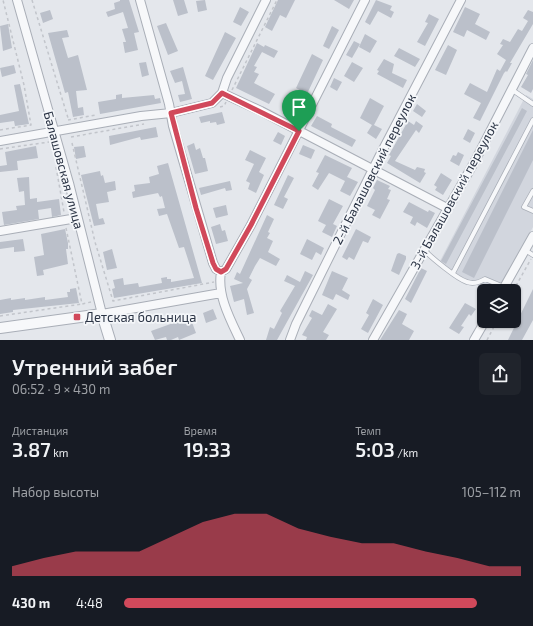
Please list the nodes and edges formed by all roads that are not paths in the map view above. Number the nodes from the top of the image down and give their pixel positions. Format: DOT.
graph roads {
  1 [pos="17,0"];
  2 [pos="140,0"];
  3 [pos="266,0"];
  4 [pos="365,0"];
  5 [pos="461,0"];
  6 [pos="533,48"];
  7 [pos="511,89"];
  8 [pos="225,95"];
  9 [pos="533,104"];
  10 [pos="171,113"];
  11 [pos="533,120"];
  12 [pos="299,131"];
  13 [pos="55,132"];
  14 [pos="0,141"];
  15 [pos="374,168"];
  16 [pos="533,191"];
  17 [pos="447,208"];
  18 [pos="533,211"];
  19 [pos="77,218"];
  20 [pos="0,231"];
  21 [pos="533,236"];
  22 [pos="424,250"];
  23 [pos="525,250"];
  24 [pos="533,255"];
  25 [pos="221,272"];
  26 [pos="453,273"];
  27 [pos="494,284"];
  28 [pos="506,284"];
  29 [pos="221,293"];
  30 [pos="102,314"];
  31 [pos="0,328"];
  32 [pos="481,328"];
  33 [pos="110,340"];
  34 [pos="240,340"];
  35 [pos="290,340"];
  36 [pos="373,340"];
  37 [pos="474,340"];
  1 -- 13 [label="street, Балашовская улица"];
  2 -- 10 [label="street"];
  3 -- 8 [label="street"];
  4 -- 12 [label="street"];
  5 -- 15 [label="street, 2-й Балашовский переулок"];
  6 -- 7 [label="street, 3-й Балашовский переулок"];
  7 -- 9 [label="lane"];
  7 -- 17 [label="street, 3-й Балашовский переулок"];
  8 -- 10 [label="street"];
  8 -- 12 [label="street"];
  10 -- 13 [label="street"];
  10 -- 25 [label="street"];
  11 -- 26 [label="lane"];
  12 -- 15 [label="street"];
  12 -- 25 [label="street"];
  13 -- 14 [label="street"];
  13 -- 19 [label="street, Балашовская улица"];
  15 -- 17 [label="street"];
  15 -- 35 [label="street, 2-й Балашовский переулок"];
  16 -- 18 [label="lane"];
  17 -- 22 [label="street, 3-й Балашовский переулок"];
  19 -- 20 [label="street"];
  19 -- 30 [label="street, Балашовская улица"];
  21 -- 23 [label="street"];
  22 -- 26 [label="lane"];
  22 -- 36 [label="street, 3-й Балашовский переулок"];
  23 -- 24 [label="lane"];
  23 -- 28 [label="street"];
  25 -- 29 [label="street"];
  26 -- 27 [label="lane"];
  29 -- 30 [label="street"];
  29 -- 34 [label="street"];
  30 -- 31 [label="street"];
  30 -- 33 [label="street, Балашовская улица"];
  32 -- 37 [label="street"];
}
